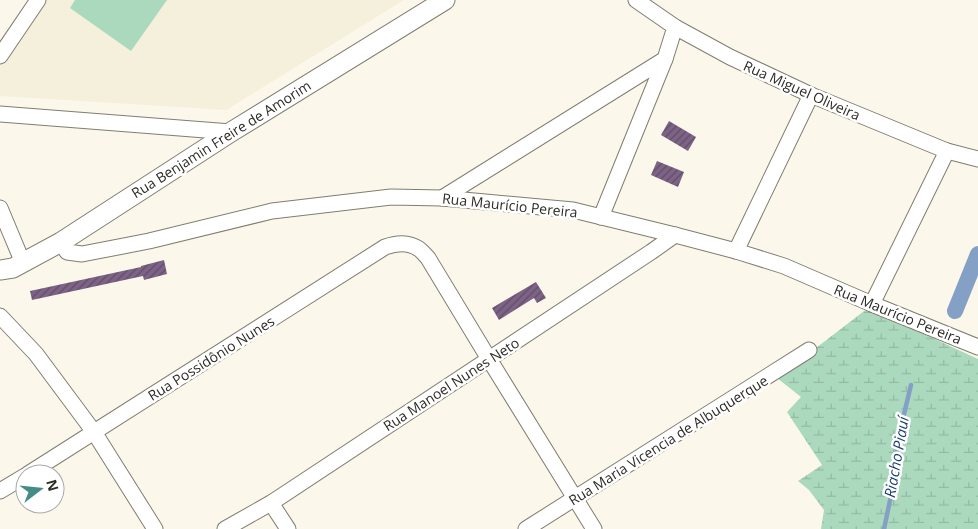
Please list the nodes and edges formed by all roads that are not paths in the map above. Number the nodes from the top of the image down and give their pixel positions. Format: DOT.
graph roads {
  1 [pos="38,0"];
  2 [pos="445,0"];
  3 [pos="636,0"];
  4 [pos="675,27"];
  5 [pos="0,56"];
  6 [pos="665,59"];
  7 [pos="811,96"];
  8 [pos="0,114"];
  9 [pos="231,132"];
  10 [pos="947,151"];
  11 [pos="978,160"];
  12 [pos="442,198"];
  13 [pos="0,208"];
  14 [pos="601,217"];
  15 [pos="675,235"];
  16 [pos="61,242"];
  17 [pos="736,251"];
  18 [pos="12,267"];
  19 [pos="0,282"];
  20 [pos="872,304"];
  21 [pos="0,316"];
  22 [pos="978,347"];
  23 [pos="809,350"];
  24 [pos="489,359"];
  25 [pos="94,432"];
  26 [pos="43,464"];
  27 [pos="15,482"];
  28 [pos="0,492"];
  29 [pos="575,498"];
  30 [pos="271,503"];
  31 [pos="155,529"];
  32 [pos="225,529"];
  33 [pos="288,529"];
  34 [pos="526,529"];
  35 [pos="594,529"];
  1 -- 5 [label="street"];
  2 -- 9 [label="main road, Rua Benjamin Freire de Amorim"];
  3 -- 4 [label="street, Rua Miguel Oliveira"];
  4 -- 6 [label="street"];
  4 -- 7 [label="street, Rua Miguel Oliveira"];
  6 -- 12 [label="street"];
  6 -- 14 [label="street"];
  7 -- 10 [label="street, Rua Miguel Oliveira"];
  7 -- 17 [label="street"];
  8 -- 9 [label="street"];
  9 -- 16 [label="main road, Rua Benjamin Freire de Amorim"];
  10 -- 11 [label="street, Rua Miguel Oliveira"];
  10 -- 20 [label="street"];
  12 -- 14 [label="street, Rua Maurício Pereira"];
  12 -- 16 [label="street, Rua Maurício Pereira"];
  13 -- 18 [label="street"];
  14 -- 15 [label="street, Rua Maurício Pereira"];
  15 -- 17 [label="street, Rua Maurício Pereira"];
  15 -- 24 [label="street, Rua Manoel Nunes Neto"];
  16 -- 18 [label="main road, Rua Benjamin Freire de Amorim"];
  17 -- 20 [label="street, Rua Maurício Pereira"];
  18 -- 19 [label="street, Rua Benjamin Freire de Amorim"];
  20 -- 22 [label="street, Rua Maurício Pereira"];
  21 -- 25 [label="street"];
  23 -- 29 [label="street, Rua Maria Vicencia de Albuquerque"];
  24 -- 25 [label="street, Rua Possidônio Nunes"];
  24 -- 29 [label="street"];
  24 -- 30 [label="street, Rua Manoel Nunes Neto"];
  25 -- 26 [label="street, Rua Possidônio Nunes"];
  25 -- 31 [label="street"];
  27 -- 28 [label="street, Rua Possidônio Nunes"];
  29 -- 34 [label="street, Rua Maria Vicencia de Albuquerque"];
  29 -- 35 [label="street"];
  30 -- 32 [label="street, Rua Manoel Nunes Neto"];
  30 -- 33 [label="street"];
}
